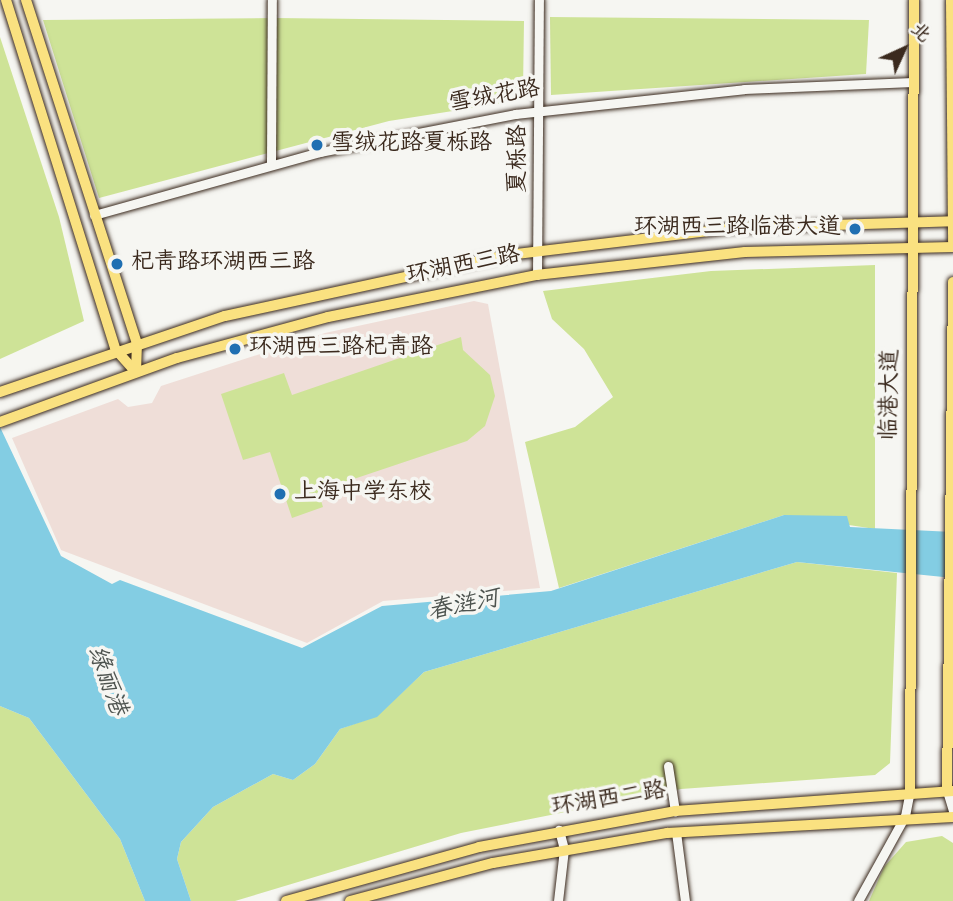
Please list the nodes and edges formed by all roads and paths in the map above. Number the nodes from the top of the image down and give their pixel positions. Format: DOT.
graph roads {
  1 [pos="6,0"];
  2 [pos="26,0"];
  3 [pos="272,0"];
  4 [pos="539,0"];
  5 [pos="914,0"];
  6 [pos="951,0"];
  7 [pos="913,82"];
  8 [pos="952,85"];
  9 [pos="539,110"];
  10 [pos="271,164"];
  11 [pos="94,215"];
  12 [pos="911,221"];
  13 [pos="953,221"];
  14 [pos="953,245"];
  15 [pos="912,246"];
  16 [pos="542,249"];
  17 [pos="537,275"];
  18 [pos="953,282"];
  19 [pos="138,343"];
  20 [pos="116,350"];
  21 [pos="136,372"];
  22 [pos="0,392"];
  23 [pos="0,421"];
  24 [pos="668,766"];
  25 [pos="910,790"];
  26 [pos="950,791"];
  27 [pos="675,811"];
  28 [pos="953,811"];
  29 [pos="905,816"];
  30 [pos="953,817"];
  31 [pos="559,830"];
  32 [pos="676,832"];
  33 [pos="564,849"];
  34 [pos="286,901"];
  35 [pos="350,901"];
  36 [pos="558,901"];
  37 [pos="685,901"];
  38 [pos="858,901"];
  1 -- 20 [label="main road"];
  2 -- 11 [label="main road"];
  3 -- 10 [label="street"];
  4 -- 9 [label="street, 夏栎路"];
  5 -- 7 [label="main road, 临港大道"];
  6 -- 8 [label="main road"];
  7 -- 9 [label="street, 雪绒花路"];
  7 -- 12 [label="main road, 临港大道"];
  8 -- 13 [label="main road"];
  9 -- 10 [label="street, 雪绒花路"];
  9 -- 16 [label="street, 夏栎路"];
  10 -- 11 [label="street, 雪绒花路"];
  11 -- 19 [label="main road"];
  12 -- 13 [label="main road, 环湖西三路"];
  12 -- 15 [label="main road, 临港大道"];
  12 -- 16 [label="main road, 环湖西三路"];
  13 -- 14 [label="main road"];
  14 -- 15 [label="main road, 环湖西三路"];
  15 -- 17 [label="main road, 环湖西三路"];
  15 -- 25 [label="main road, 临港大道"];
  16 -- 17 [label="street, 夏栎路"];
  16 -- 19 [label="main road, 环湖西三路"];
  17 -- 21 [label="main road, 环湖西三路"];
  18 -- 26 [label="main road"];
  19 -- 20 [label="main road, 环湖西三路"];
  19 -- 21 [label="main road"];
  20 -- 21 [label="main road"];
  20 -- 22 [label="main road, 环湖西三路"];
  21 -- 23 [label="main road, 环湖西三路"];
  24 -- 27 [label="street"];
  25 -- 26 [label="main road, 环湖西二路"];
  25 -- 27 [label="main road, 环湖西二路"];
  25 -- 29 [label="street"];
  26 -- 28 [label="street"];
  27 -- 31 [label="main road, 环湖西二路"];
  29 -- 30 [label="main road, 环湖西二路"];
  29 -- 32 [label="main road, 环湖西二路"];
  29 -- 38 [label="street"];
  31 -- 33 [label="street"];
  31 -- 34 [label="main road, 环湖西二路"];
  32 -- 33 [label="main road, 环湖西二路"];
  32 -- 37 [label="street"];
  33 -- 35 [label="main road, 环湖西二路"];
  33 -- 36 [label="street"];
}
